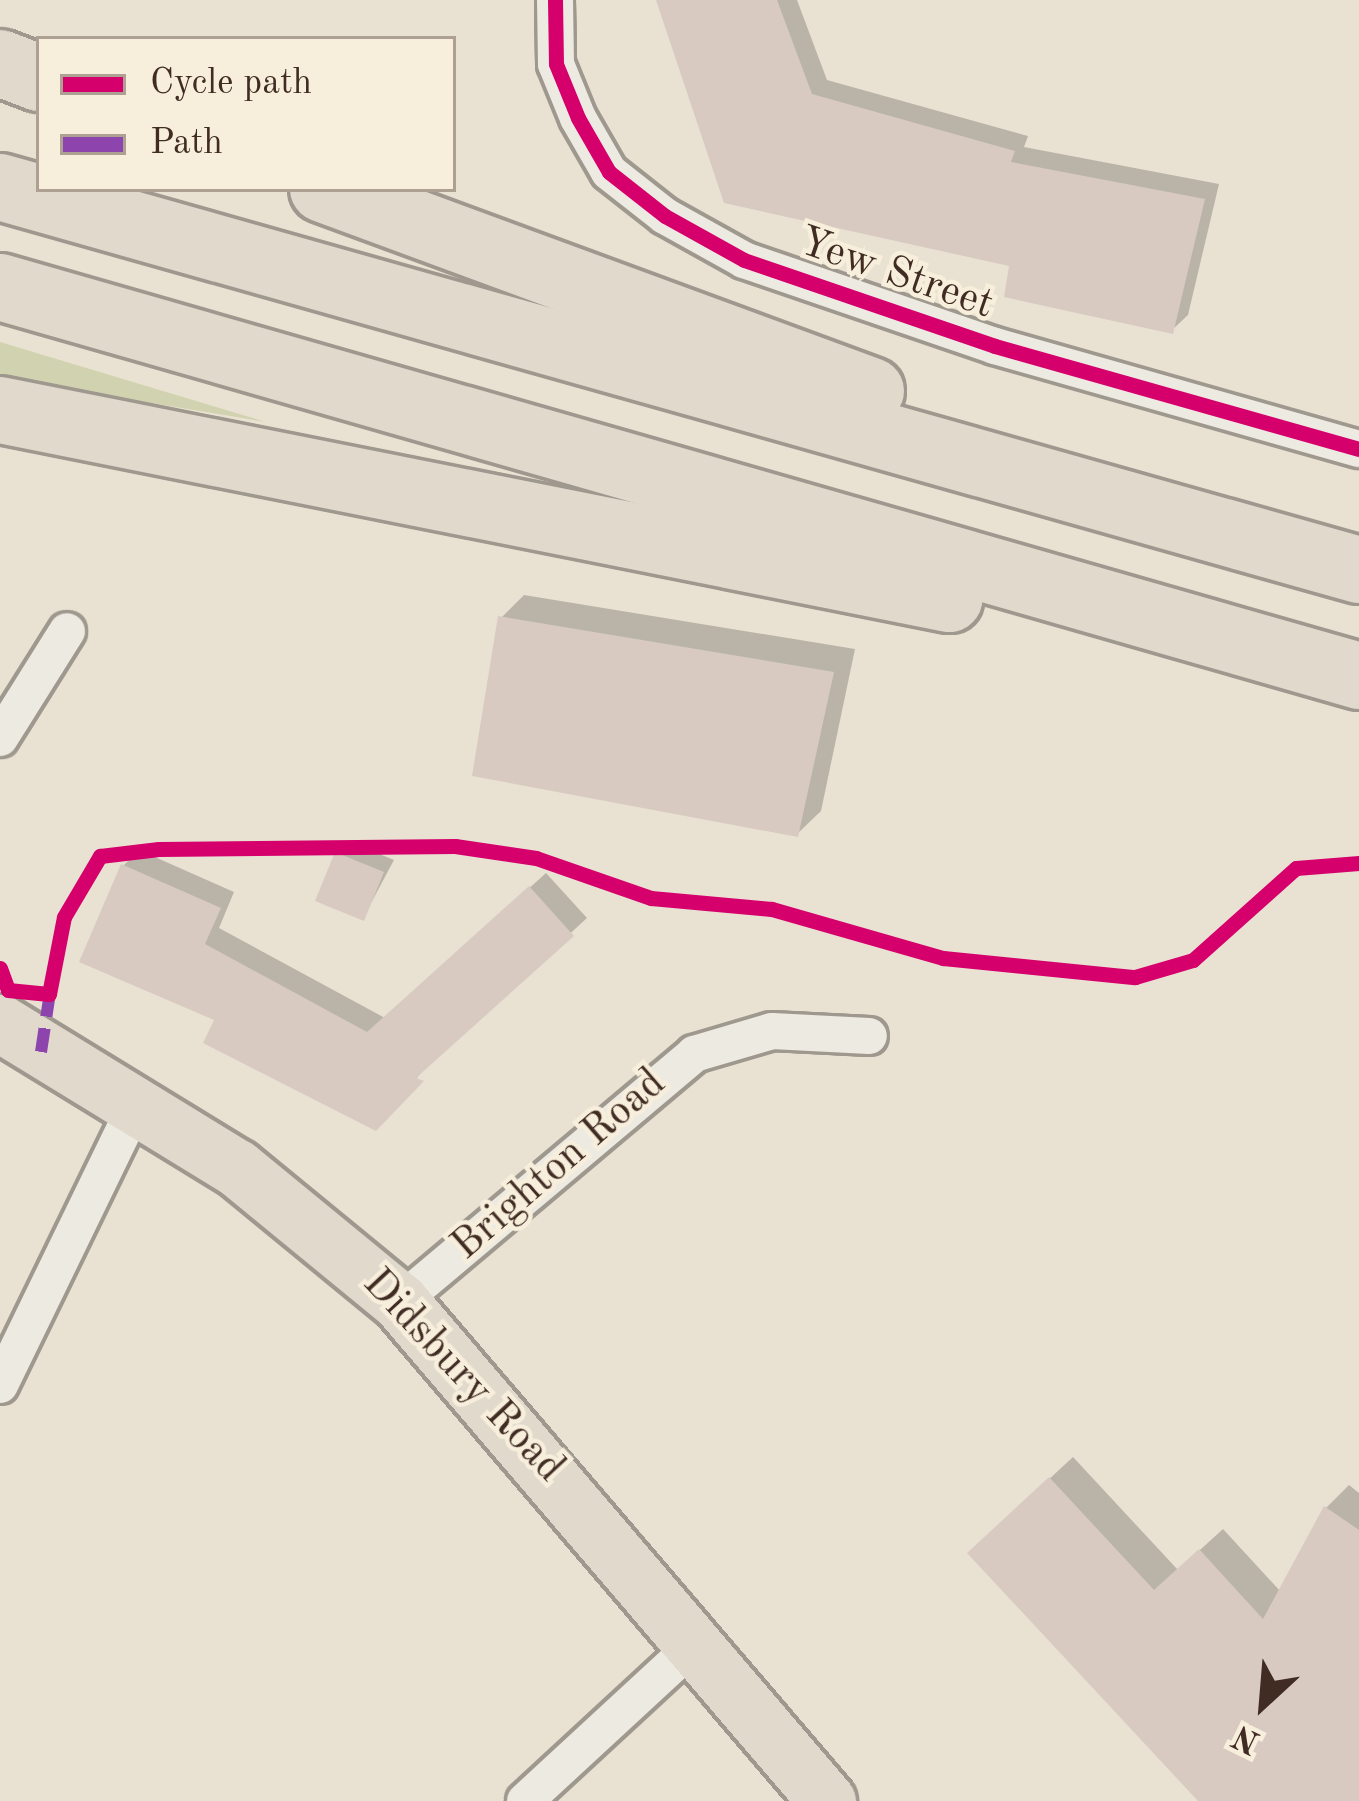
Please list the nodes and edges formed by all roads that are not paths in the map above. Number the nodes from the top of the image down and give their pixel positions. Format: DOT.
graph roads {
  1 [pos="555,0"];
  2 [pos="0,63"];
  3 [pos="36,77"];
  4 [pos="0,187"];
  5 [pos="331,192"];
  6 [pos="0,287"];
  7 [pos="0,410"];
  8 [pos="1359,449"];
  9 [pos="1359,567"];
  10 [pos="67,631"];
  11 [pos="1359,678"];
  12 [pos="0,738"];
  13 [pos="5,1027"];
  14 [pos="869,1036"];
  15 [pos="136,1105"];
  16 [pos="400,1302"];
  17 [pos="0,1385"];
  18 [pos="696,1643"];
  19 [pos="525,1801"];
  20 [pos="827,1801"];
  1 -- 8 [label="street, Yew Street"];
  2 -- 3 [label="highway"];
  4 -- 9 [label="highway"];
  5 -- 9 [label="highway"];
  6 -- 11 [label="highway"];
  7 -- 11 [label="highway"];
  10 -- 12 [label="street"];
  13 -- 15 [label="main road, Didsbury Road"];
  14 -- 16 [label="street, Brighton Road"];
  15 -- 16 [label="main road, Didsbury Road"];
  15 -- 17 [label="street"];
  16 -- 18 [label="main road, Didsbury Road"];
  18 -- 19 [label="street"];
  18 -- 20 [label="main road, Didsbury Road"];
}
